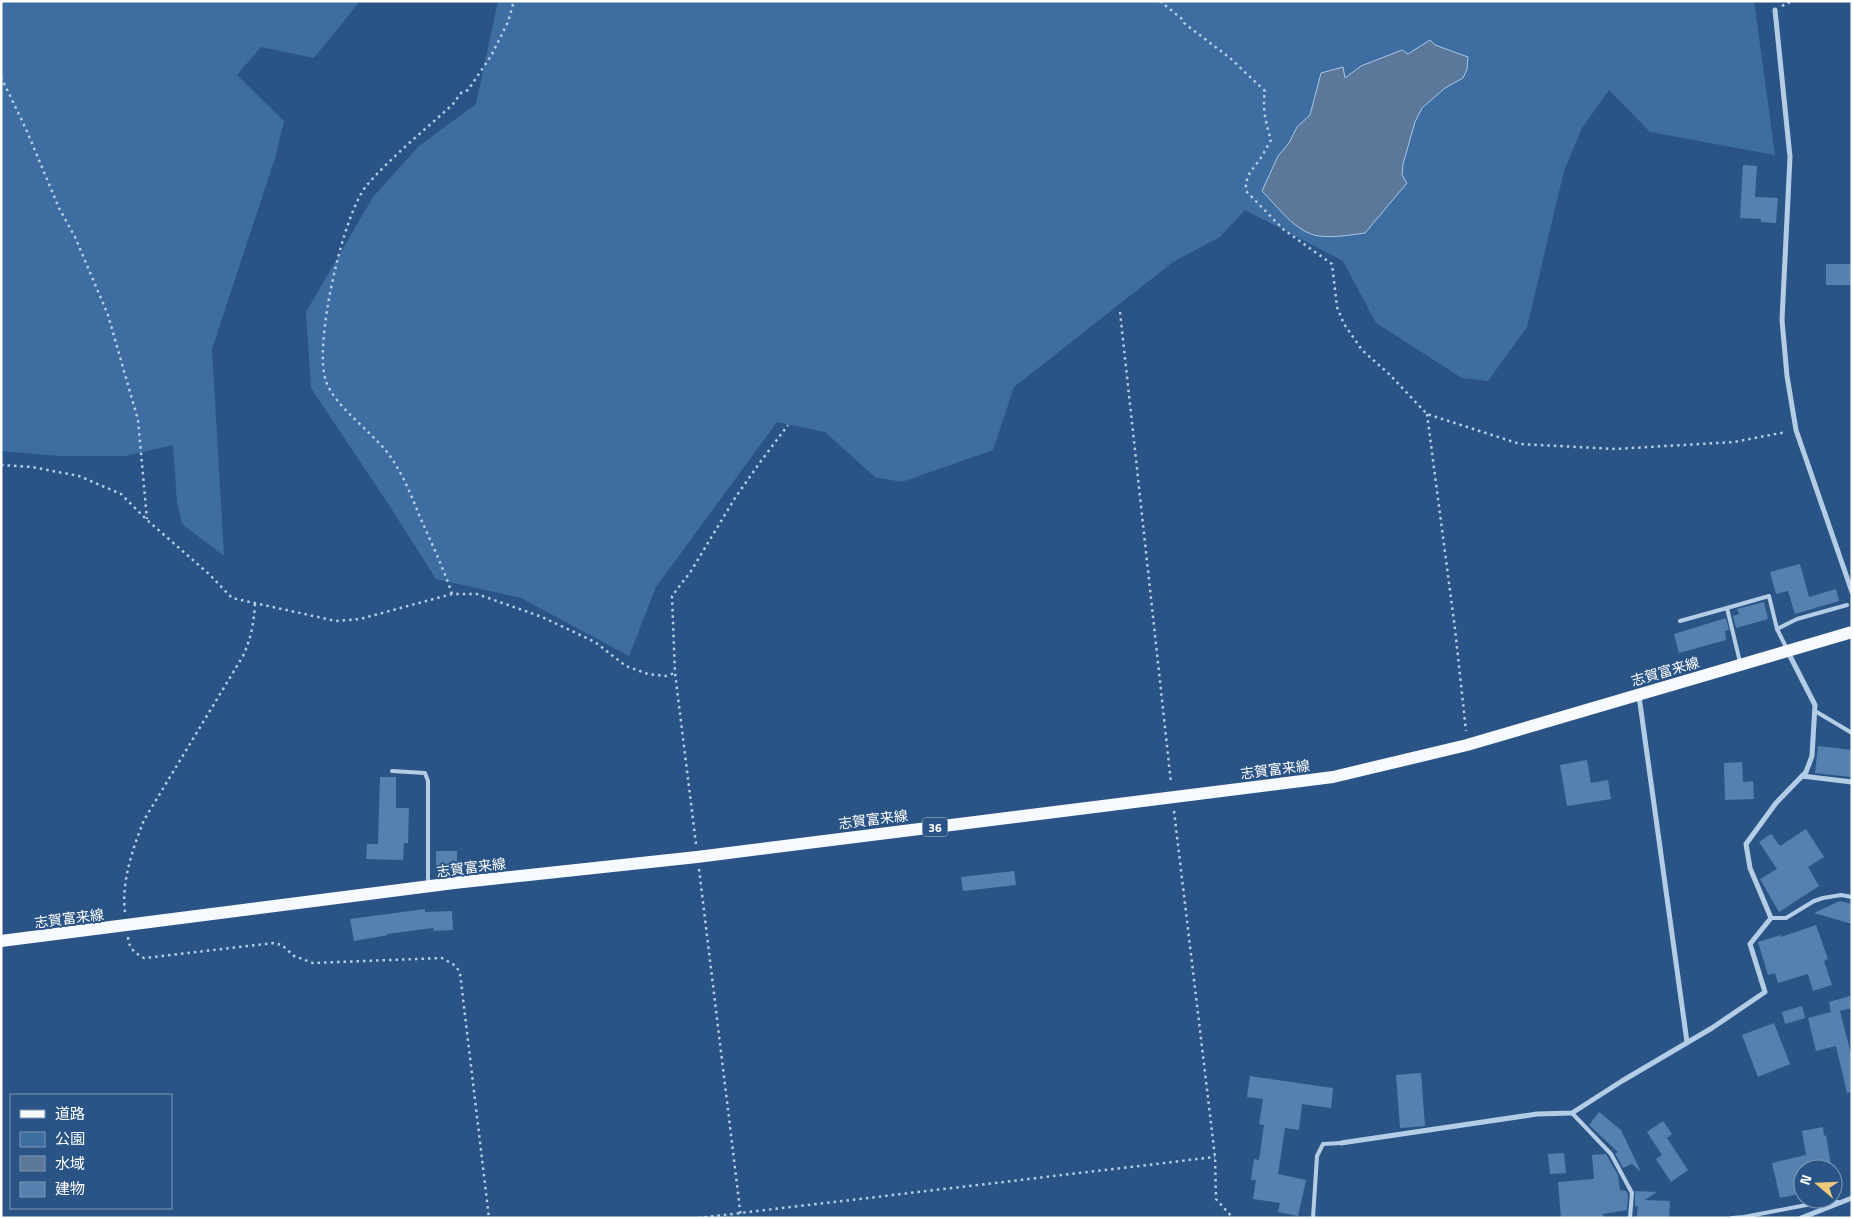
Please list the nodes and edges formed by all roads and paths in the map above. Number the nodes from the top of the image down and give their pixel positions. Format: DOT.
graph roads {
  1 [pos="514,1"];
  2 [pos="1160,1"];
  3 [pos="1776,10"];
  4 [pos="1,77"];
  5 [pos="1120,312"];
  6 [pos="1427,414"];
  7 [pos="788,424"];
  8 [pos="1796,430"];
  9 [pos="1,466"];
  10 [pos="147,520"];
  11 [pos="1852,592"];
  12 [pos="452,594"];
  13 [pos="256,603"];
  14 [pos="1847,605"];
  15 [pos="1727,608"];
  16 [pos="1680,621"];
  17 [pos="1777,629"];
  18 [pos="1852,632"];
  19 [pos="1788,651"];
  20 [pos="1740,665"];
  21 [pos="674,674"];
  22 [pos="1639,694"];
  23 [pos="1815,711"];
  24 [pos="1852,733"];
  25 [pos="1467,745"];
  26 [pos="392,771"];
  27 [pos="1802,776"];
  28 [pos="1852,782"];
  29 [pos="1172,796"];
  30 [pos="697,857"];
  31 [pos="428,887"];
  32 [pos="1852,897"];
  33 [pos="1771,918"];
  34 [pos="126,925"];
  35 [pos="1,942"];
  36 [pos="1687,1042"];
  37 [pos="1572,1113"];
  38 [pos="1341,1143"];
  39 [pos="1215,1156"];
  40 [pos="1793,1208"];
  41 [pos="1823,1209"];
  42 [pos="740,1213"];
  43 [pos="488,1218"];
  44 [pos="698,1218"];
  45 [pos="741,1218"];
  46 [pos="1233,1218"];
  47 [pos="1313,1218"];
  48 [pos="1630,1218"];
  49 [pos="1732,1218"];
  50 [pos="1801,1218"];
  1 -- 12 [label="path"];
  2 -- 6 [label="path"];
  3 -- 8 [label="street"];
  4 -- 10 [label="path"];
  5 -- 29 [label="path"];
  6 -- 8 [label="path"];
  6 -- 25 [label="path"];
  7 -- 21 [label="path"];
  8 -- 11 [label="street"];
  9 -- 10 [label="path"];
  10 -- 13 [label="path"];
  12 -- 13 [label="path"];
  12 -- 21 [label="path"];
  13 -- 34 [label="path"];
  14 -- 17 [label="lane"];
  15 -- 16 [label="lane"];
  15 -- 17 [label="lane"];
  15 -- 20 [label="lane"];
  17 -- 19 [label="lane"];
  18 -- 19 [label="main road, 志賀富来線 / 36"];
  19 -- 20 [label="main road, 志賀富来線 / 36"];
  19 -- 23 [label="street"];
  20 -- 22 [label="main road, 志賀富来線 / 36"];
  21 -- 30 [label="path"];
  22 -- 25 [label="main road, 志賀富来線 / 36"];
  22 -- 36 [label="street"];
  23 -- 24 [label="lane"];
  23 -- 27 [label="street"];
  25 -- 29 [label="main road, 志賀富来線 / 36"];
  26 -- 31 [label="lane"];
  27 -- 28 [label="street"];
  27 -- 33 [label="street"];
  29 -- 30 [label="main road, 志賀富来線 / 36"];
  29 -- 39 [label="path"];
  30 -- 31 [label="main road, 志賀富来線 / 36"];
  30 -- 42 [label="path"];
  31 -- 34 [label="main road, 志賀富来線 / 36"];
  32 -- 33 [label="lane"];
  33 -- 36 [label="street"];
  34 -- 35 [label="main road, 志賀富来線 / 36"];
  34 -- 43 [label="path"];
  36 -- 37 [label="street"];
  37 -- 38 [label="street"];
  37 -- 48 [label="lane"];
  38 -- 47 [label="lane"];
  39 -- 42 [label="path"];
  39 -- 46 [label="path"];
  40 -- 49 [label="lane"];
  41 -- 50 [label="street"];
  42 -- 44 [label="path"];
  42 -- 45 [label="path"];
}
